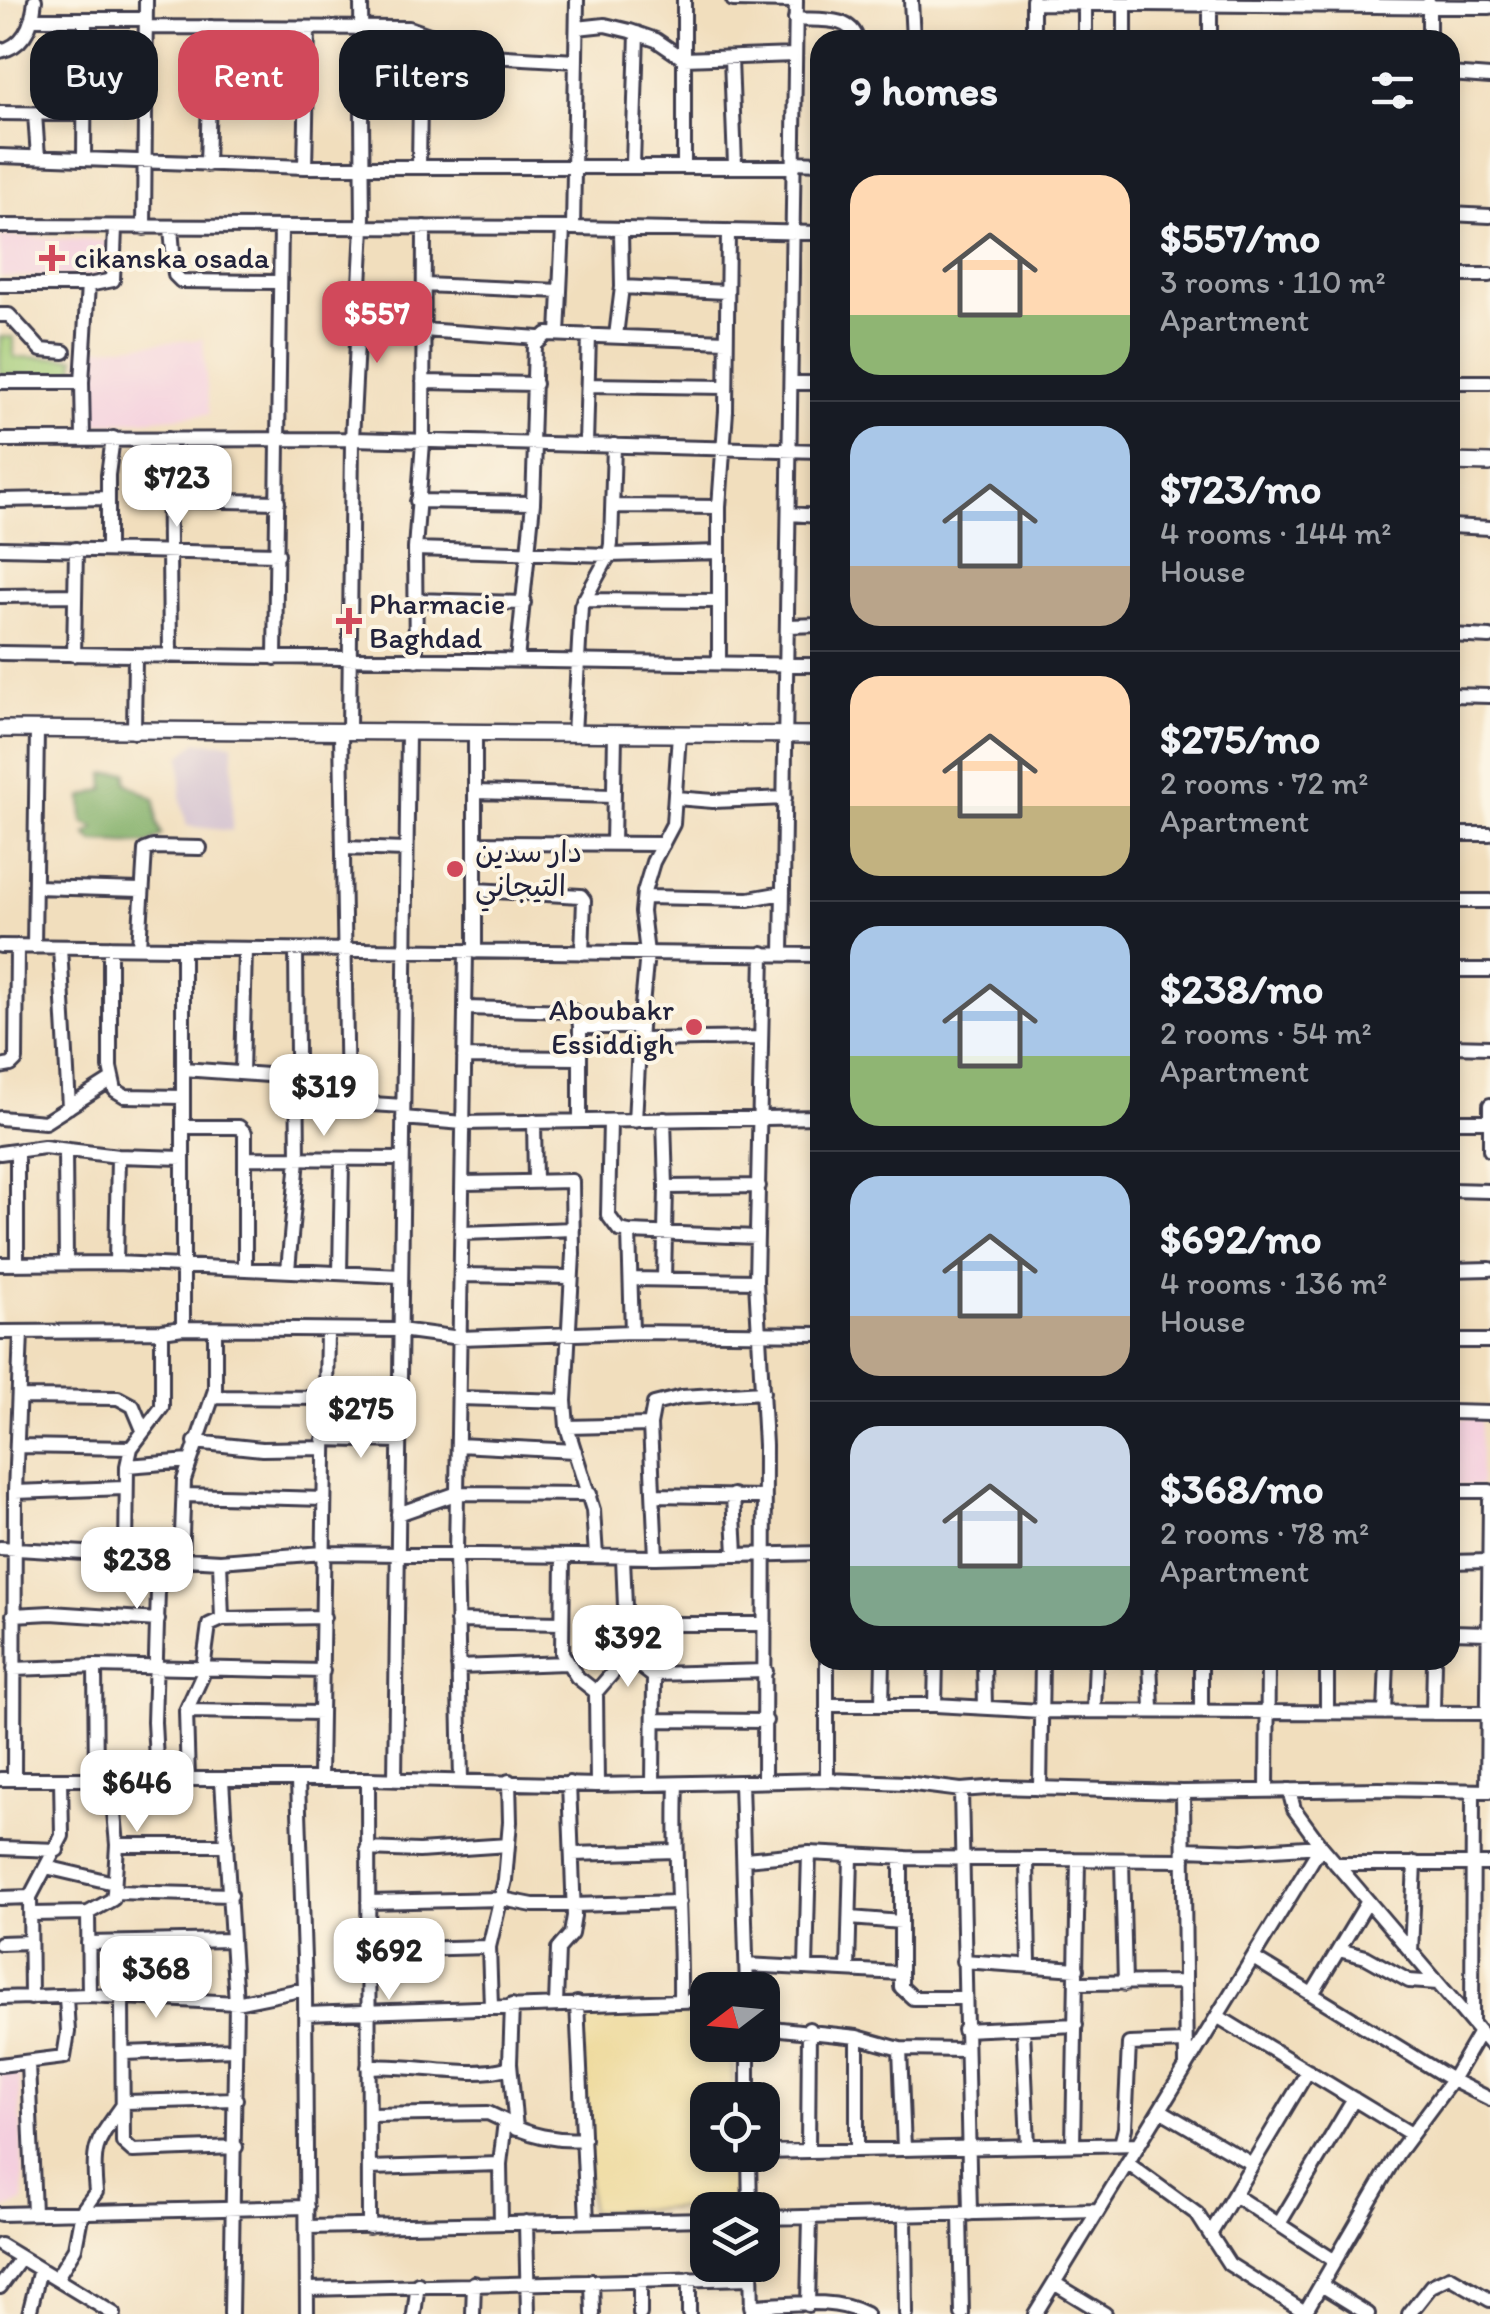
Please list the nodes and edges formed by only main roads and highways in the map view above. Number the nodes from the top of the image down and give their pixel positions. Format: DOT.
graph roads {
  1 [pos="1460,462"];
  2 [pos="1490,462"];
  3 [pos="0,729"];
  4 [pos="810,735"];
  1 -- 2 [label="main road"];
  3 -- 4 [label="main road"];
}
